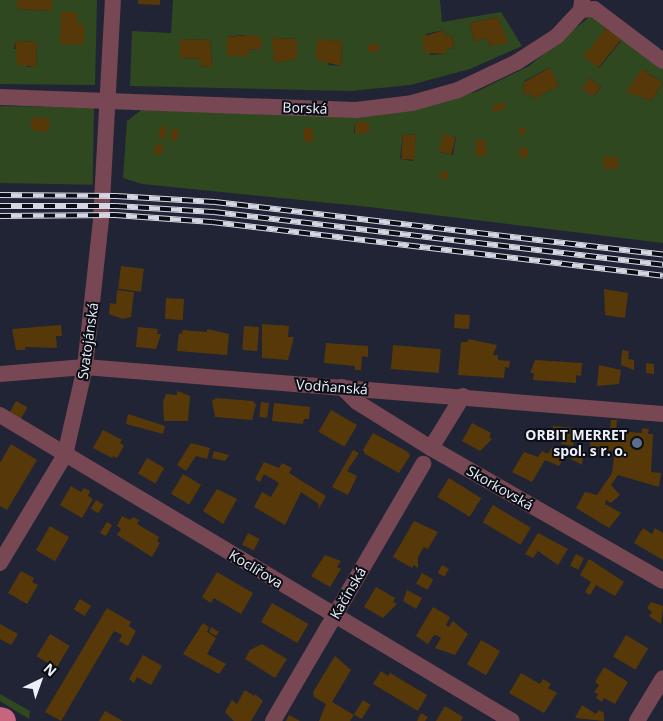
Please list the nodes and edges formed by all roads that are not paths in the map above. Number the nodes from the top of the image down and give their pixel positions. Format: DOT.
graph roads {
  1 [pos="113,0"];
  2 [pos="582,5"];
  3 [pos="663,61"];
  4 [pos="0,97"];
  5 [pos="109,100"];
  6 [pos="85,367"];
  7 [pos="0,374"];
  8 [pos="342,387"];
  9 [pos="463,396"];
  10 [pos="663,414"];
  11 [pos="0,415"];
  12 [pos="431,448"];
  13 [pos="65,454"];
  14 [pos="423,464"];
  15 [pos="0,563"];
  16 [pos="663,580"];
  17 [pos="334,616"];
  18 [pos="663,678"];
  19 [pos="273,721"];
  20 [pos="512,721"];
  21 [pos="637,721"];
  1 -- 5 [label="street, Svatojánská"];
  2 -- 3 [label="street, Borská"];
  2 -- 5 [label="street, Borská"];
  4 -- 5 [label="street, Borská"];
  5 -- 6 [label="street, Svatojánská"];
  6 -- 7 [label="street, Vodňanská"];
  6 -- 8 [label="street, Vodňanská"];
  6 -- 13 [label="street, Svatojánská"];
  8 -- 9 [label="street, Vodňanská"];
  8 -- 12 [label="street, Skorkovská"];
  9 -- 10 [label="street, Vodňanská"];
  9 -- 12 [label="street"];
  11 -- 13 [label="street, Koclířova"];
  12 -- 16 [label="street, Skorkovská"];
  13 -- 15 [label="street, Svatojánská"];
  13 -- 17 [label="street, Koclířova"];
  14 -- 17 [label="street, Kačínská"];
  17 -- 19 [label="street, Kačínská"];
  17 -- 20 [label="street, Koclířova"];
  18 -- 21 [label="street"];
}
